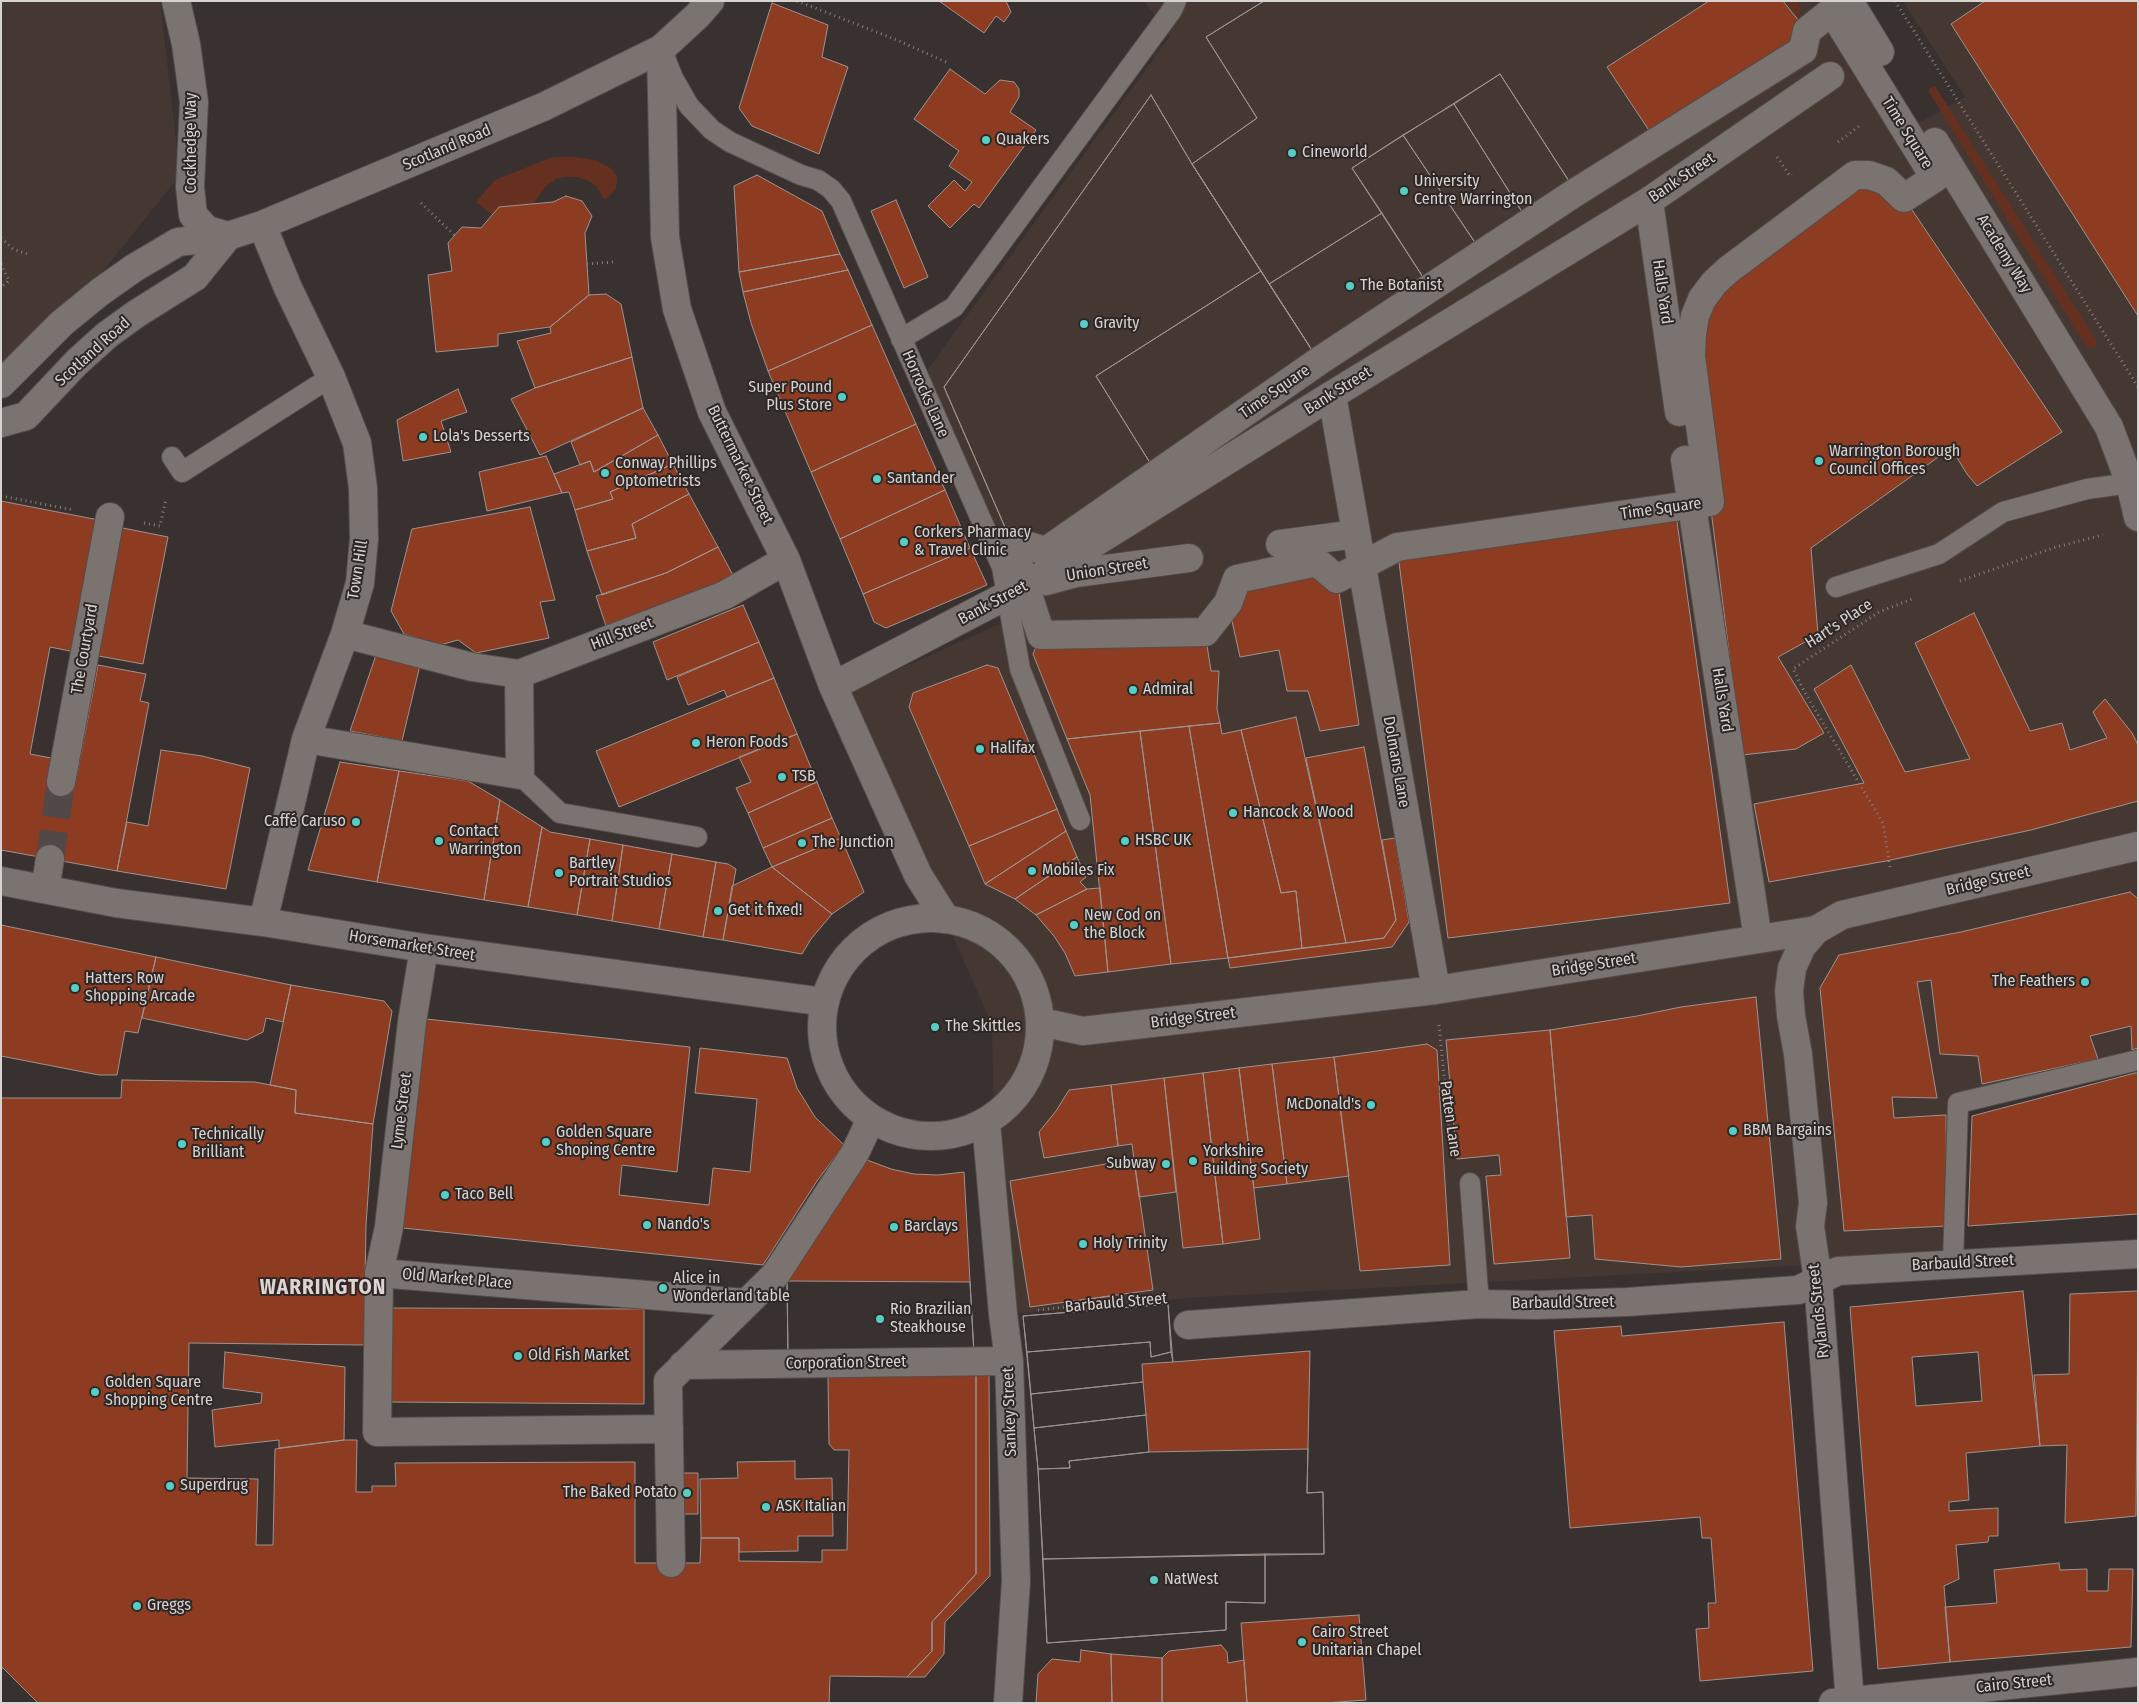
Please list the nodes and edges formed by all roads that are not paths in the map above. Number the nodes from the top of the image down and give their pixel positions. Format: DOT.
graph roads {
  1 [pos="176,1"];
  2 [pos="710,1"];
  3 [pos="1176,1"];
  4 [pos="1849,1"];
  5 [pos="661,49"];
  6 [pos="1830,76"];
  7 [pos="1649,201"];
  8 [pos="262,225"];
  9 [pos="228,236"];
  10 [pos="901,339"];
  11 [pos="331,377"];
  12 [pos="1,384"];
  13 [pos="1332,394"];
  14 [pos="1679,412"];
  15 [pos="1,423"];
  16 [pos="172,457"];
  17 [pos="1685,460"];
  18 [pos="2134,483"];
  19 [pos="1692,505"];
  20 [pos="110,517"];
  21 [pos="2138,517"];
  22 [pos="1356,534"];
  23 [pos="1280,544"];
  24 [pos="1189,558"];
  25 [pos="786,560"];
  26 [pos="1362,566"];
  27 [pos="1836,587"];
  28 [pos="1016,591"];
  29 [pos="345,634"];
  30 [pos="519,674"];
  31 [pos="833,686"];
  32 [pos="306,739"];
  33 [pos="520,775"];
  34 [pos="61,782"];
  35 [pos="1080,820"];
  36 [pos="697,837"];
  37 [pos="2138,846"];
  38 [pos="50,859"];
  39 [pos="1,881"];
  40 [pos="45,889"];
  41 [pos="945,918"];
  42 [pos="263,922"];
  43 [pos="1816,930"];
  44 [pos="1758,939"];
  45 [pos="424,948"];
  46 [pos="1436,990"];
  47 [pos="825,1002"];
  48 [pos="1041,1022"];
  49 [pos="2138,1060"];
  50 [pos="871,1119"];
  51 [pos="986,1122"];
  52 [pos="1470,1183"];
  53 [pos="2138,1254"];
  54 [pos="1952,1263"];
  55 [pos="379,1273"];
  56 [pos="1818,1280"];
  57 [pos="745,1303"];
  58 [pos="1479,1304"];
  59 [pos="1188,1325"];
  60 [pos="1009,1361"];
  61 [pos="683,1365"];
  62 [pos="669,1429"];
  63 [pos="671,1563"];
  64 [pos="2138,1672"];
  65 [pos="1844,1702"];
  66 [pos="1008,1703"];
  1 -- 9 [label="street, Cockhedge Way"];
  2 -- 5 [label="street"];
  3 -- 10 [label="lane"];
  4 -- 18 [label="street, Academy Way"];
  5 -- 8 [label="street, Scotland Road"];
  5 -- 10 [label="lane, Horrocks Lane"];
  5 -- 25 [label="street, Buttermarket Street"];
  6 -- 7 [label="street, Bank Street"];
  7 -- 13 [label="street, Bank Street"];
  7 -- 14 [label="street, Halls Yard"];
  8 -- 9 [label="street, Scotland Road"];
  8 -- 11 [label="street, Town Hill"];
  9 -- 12 [label="street, Scotland Road"];
  9 -- 15 [label="street, Scotland Road"];
  10 -- 28 [label="lane, Horrocks Lane"];
  11 -- 16 [label="lane"];
  11 -- 29 [label="street, Town Hill"];
  13 -- 22 [label="street, Dolmans Lane"];
  13 -- 28 [label="street, Bank Street"];
  17 -- 19 [label="street, Halls Yard"];
  18 -- 21 [label="street, Academy Way"];
  18 -- 27 [label="lane"];
  19 -- 26 [label="street, Time Square"];
  19 -- 28 [label="street, Time Square"];
  19 -- 44 [label="street, Halls Yard"];
  20 -- 34 [label="street, The Courtyard"];
  22 -- 23 [label="street"];
  22 -- 26 [label="street, Dolmans Lane"];
  24 -- 28 [label="street, Union Street"];
  25 -- 30 [label="street, Hill Street"];
  25 -- 31 [label="street, Buttermarket Street"];
  26 -- 28 [label="street, Time Square"];
  26 -- 46 [label="street, Dolmans Lane"];
  28 -- 31 [label="street, Bank Street"];
  28 -- 35 [label="lane, Horrocks Lane"];
  29 -- 30 [label="street, Hill Street"];
  29 -- 32 [label="street, Town Hill"];
  30 -- 33 [label="street"];
  31 -- 41 [label="street, Buttermarket Street"];
  32 -- 33 [label="street"];
  32 -- 42 [label="street, Town Hill"];
  33 -- 36 [label="lane"];
  37 -- 43 [label="street, Bridge Street"];
  38 -- 40 [label="street"];
  39 -- 40 [label="street, Horsemarket Street"];
  40 -- 42 [label="street, Horsemarket Street"];
  41 -- 47 [label="street"];
  41 -- 48 [label="street"];
  42 -- 45 [label="street, Horsemarket Street"];
  43 -- 44 [label="street, Bridge Street"];
  43 -- 56 [label="street, Rylands Street"];
  44 -- 46 [label="street, Bridge Street"];
  45 -- 47 [label="street, Horsemarket Street"];
  45 -- 55 [label="street, Lyme Street"];
  46 -- 48 [label="street, Bridge Street"];
  47 -- 50 [label="street"];
  48 -- 51 [label="street"];
  49 -- 54 [label="lane"];
  50 -- 51 [label="street"];
  50 -- 57 [label="street"];
  51 -- 60 [label="street, Sankey Street"];
  52 -- 58 [label="lane"];
  53 -- 54 [label="street, Barbauld Street"];
  54 -- 56 [label="street, Barbauld Street"];
  55 -- 57 [label="street, Old Market Place"];
  55 -- 62 [label="street, Old Market Place"];
  56 -- 58 [label="street, Barbauld Street"];
  56 -- 65 [label="street, Rylands Street"];
  57 -- 61 [label="street"];
  58 -- 59 [label="street, Barbauld Street"];
  60 -- 61 [label="street, Corporation Street"];
  60 -- 66 [label="street, Sankey Street"];
  61 -- 62 [label="street"];
  62 -- 63 [label="street"];
  64 -- 65 [label="street, Cairo Street"];
}
